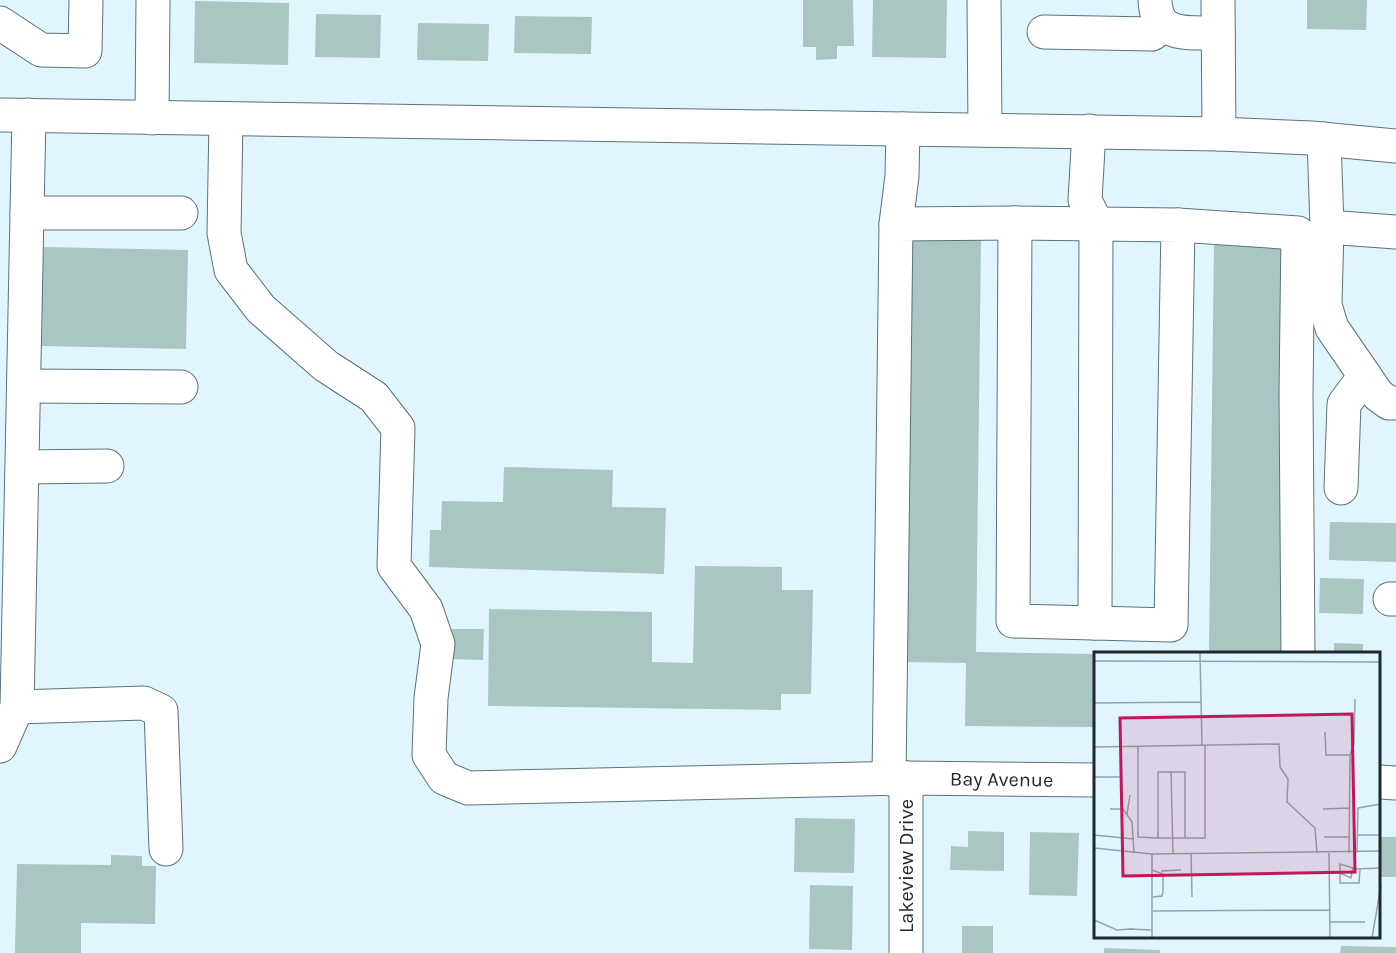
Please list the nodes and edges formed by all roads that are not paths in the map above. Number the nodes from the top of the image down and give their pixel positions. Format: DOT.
graph roads {
  1 [pos="86,0"];
  2 [pos="153,0"];
  3 [pos="984,0"];
  4 [pos="1218,0"];
  5 [pos="1159,13"];
  6 [pos="7,18"];
  7 [pos="1044,32"];
  8 [pos="1218,33"];
  9 [pos="15,115"];
  10 [pos="152,118"];
  11 [pos="226,119"];
  12 [pos="903,129"];
  13 [pos="985,130"];
  14 [pos="1100,132"];
  15 [pos="1219,134"];
  16 [pos="1324,139"];
  17 [pos="1396,146"];
  18 [pos="27,213"];
  19 [pos="182,213"];
  20 [pos="1096,223"];
  21 [pos="896,224"];
  22 [pos="1015,224"];
  23 [pos="1178,225"];
  24 [pos="1326,227"];
  25 [pos="1396,232"];
  26 [pos="24,386"];
  27 [pos="181,387"];
  28 [pos="1380,391"];
  29 [pos="23,466"];
  30 [pos="107,466"];
  31 [pos="1341,488"];
  32 [pos="1095,623"];
  33 [pos="1298,652"];
  34 [pos="17,707"];
  35 [pos="0,746"];
  36 [pos="898,779"];
  37 [pos="1094,780"];
  38 [pos="1381,782"];
  39 [pos="1396,783"];
  40 [pos="166,849"];
  41 [pos="906,953"];
  1 -- 6 [label="street"];
  2 -- 10 [label="street"];
  3 -- 13 [label="street"];
  4 -- 8 [label="street"];
  5 -- 7 [label="street"];
  5 -- 8 [label="street"];
  8 -- 15 [label="street"];
  9 -- 10 [label="street"];
  9 -- 18 [label="street"];
  10 -- 11 [label="street"];
  11 -- 12 [label="street"];
  11 -- 36 [label="street, Bay Avenue"];
  12 -- 13 [label="street"];
  12 -- 21 [label="street, Lakeview Drive"];
  13 -- 14 [label="street"];
  14 -- 15 [label="street"];
  14 -- 20 [label="street"];
  15 -- 16 [label="street"];
  16 -- 17 [label="street"];
  16 -- 24 [label="street"];
  18 -- 19 [label="street"];
  18 -- 26 [label="street"];
  20 -- 22 [label="street"];
  20 -- 23 [label="street"];
  20 -- 32 [label="street"];
  21 -- 22 [label="street"];
  21 -- 36 [label="street, Lakeview Drive"];
  22 -- 32 [label="street"];
  23 -- 32 [label="street"];
  23 -- 33 [label="street"];
  24 -- 25 [label="street"];
  24 -- 28 [label="street"];
  26 -- 27 [label="street"];
  26 -- 29 [label="street"];
  28 -- 31 [label="street"];
  29 -- 30 [label="street"];
  29 -- 34 [label="street"];
  34 -- 35 [label="street"];
  34 -- 40 [label="street"];
  36 -- 37 [label="street, Bay Avenue"];
  36 -- 41 [label="street, Lakeview Drive"];
  38 -- 39 [label="street"];
}
